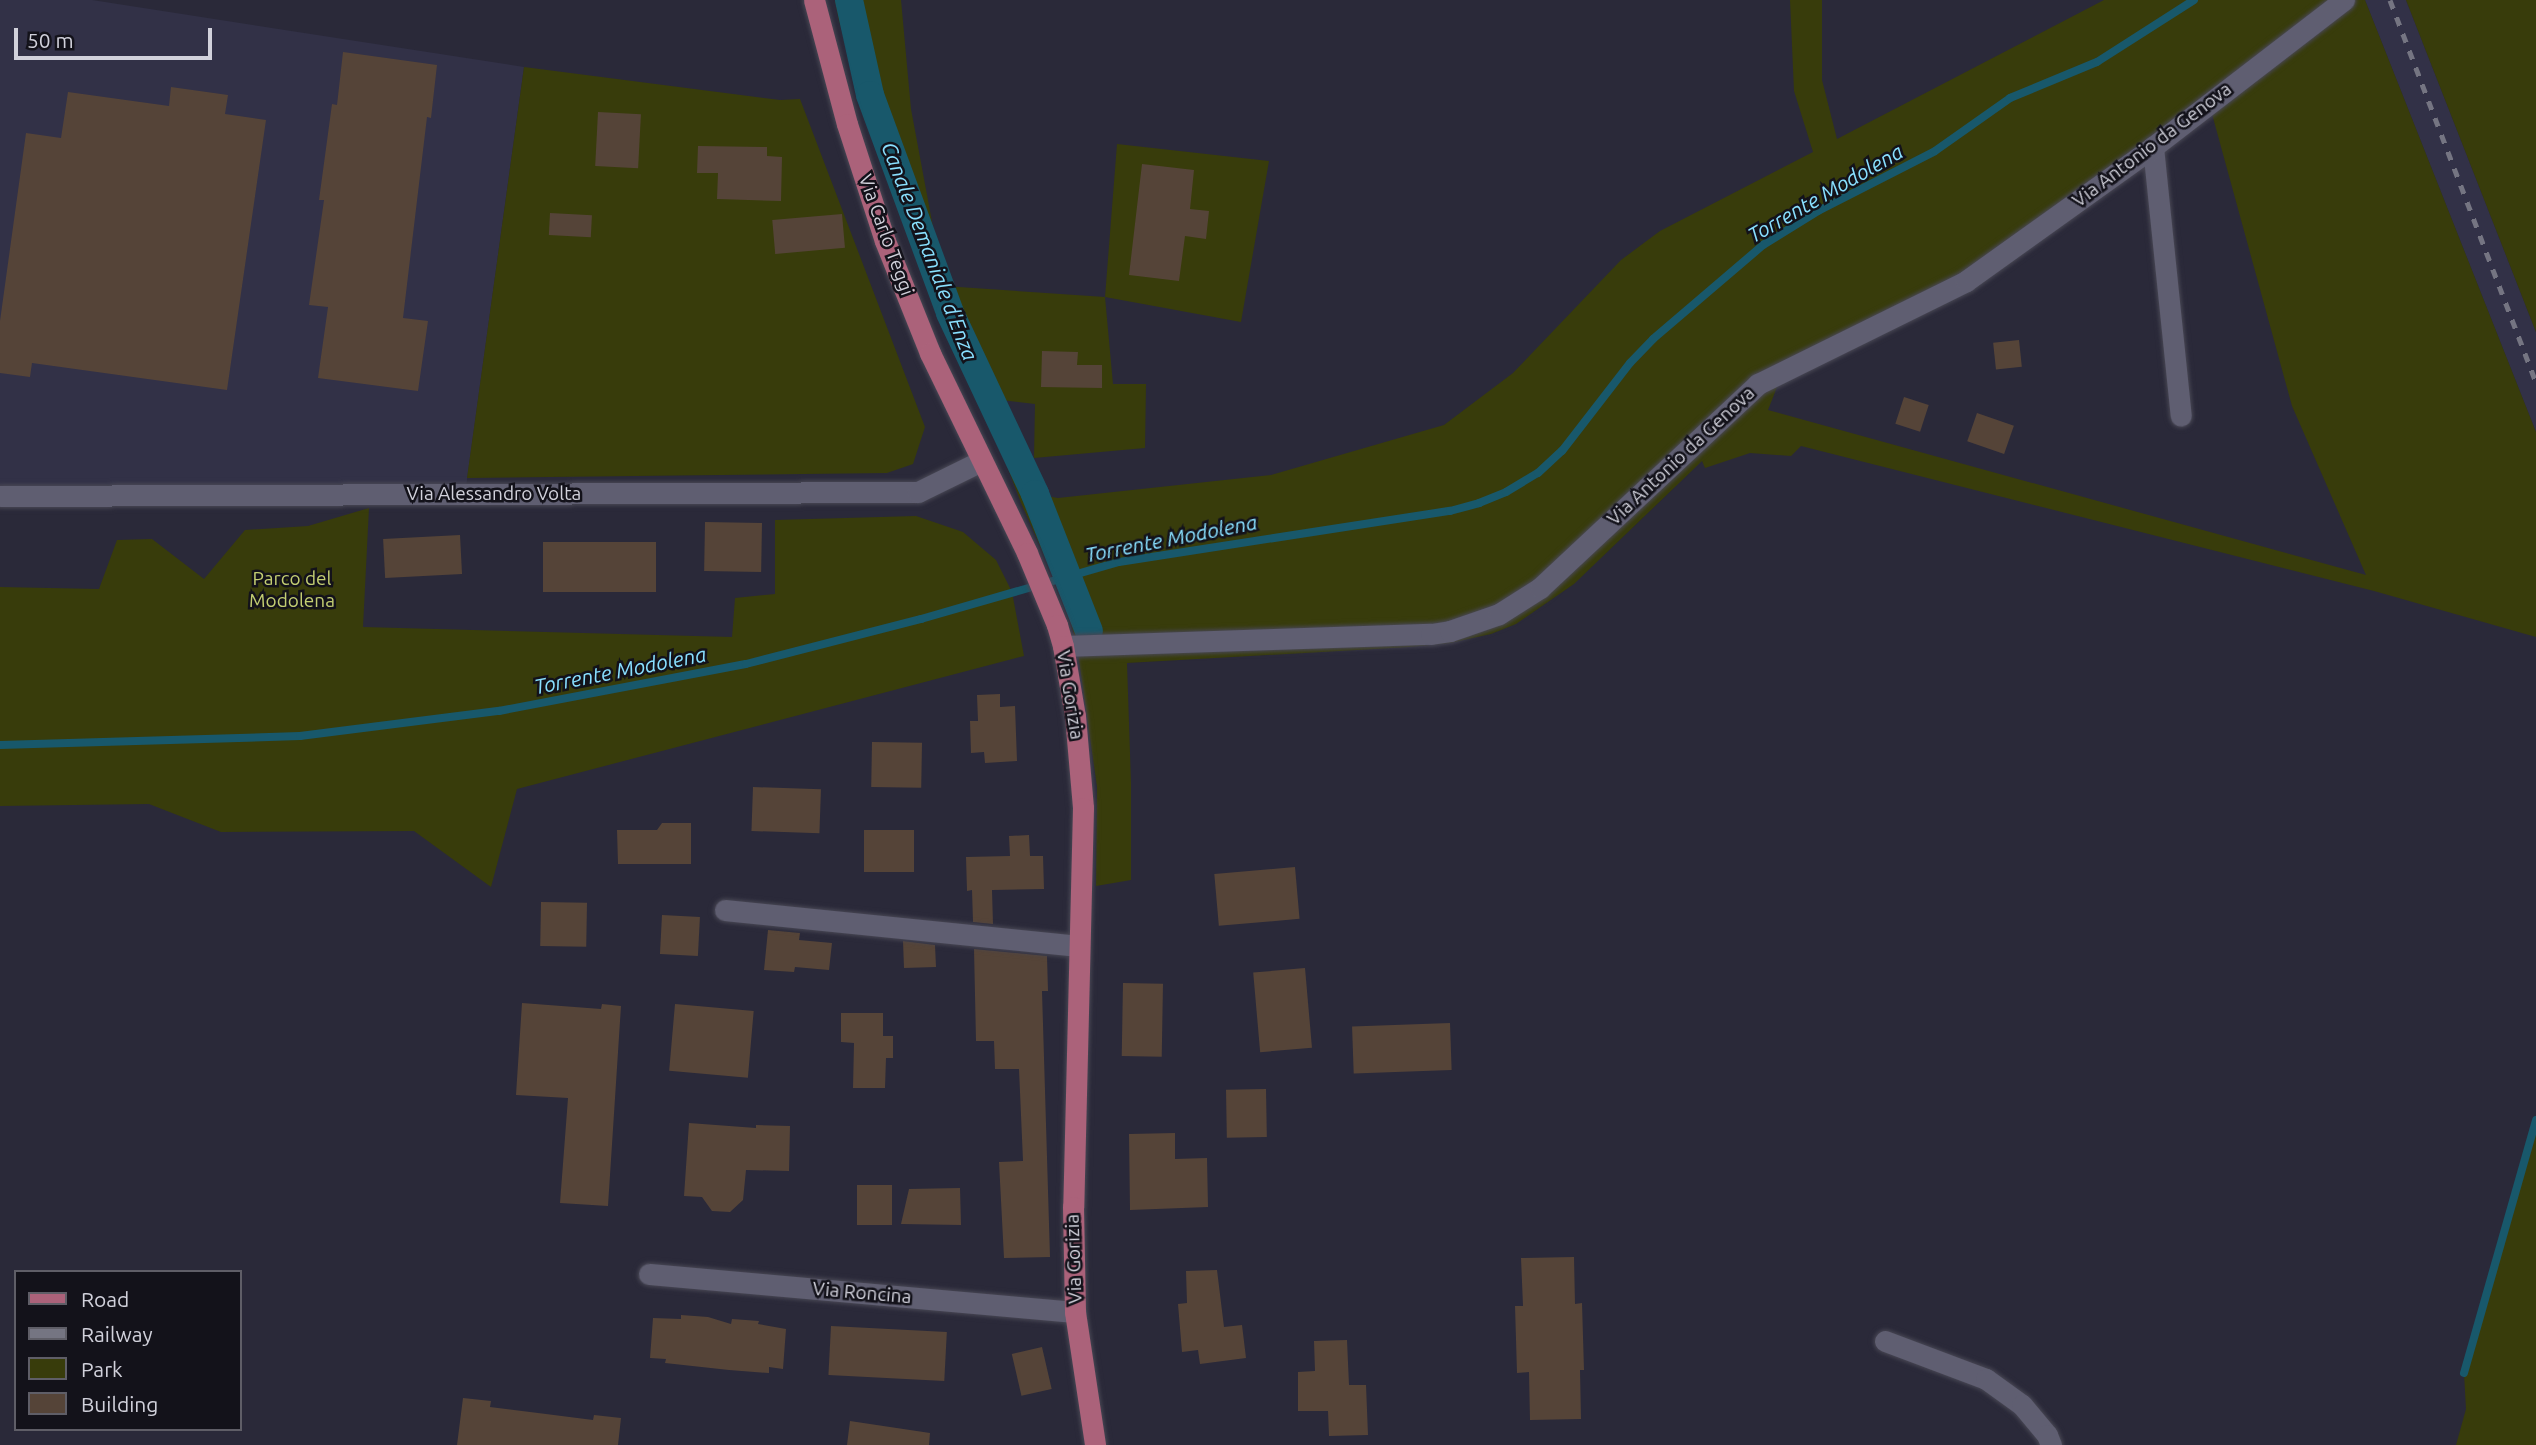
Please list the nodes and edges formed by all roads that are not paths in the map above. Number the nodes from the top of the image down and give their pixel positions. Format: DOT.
graph roads {
  1 [pos="814,0"];
  2 [pos="2344,0"];
  3 [pos="2153,147"];
  4 [pos="2181,416"];
  5 [pos="981,461"];
  6 [pos="0,496"];
  7 [pos="1063,646"];
  8 [pos="725,909"];
  9 [pos="1078,946"];
  10 [pos="649,1274"];
  11 [pos="1075,1312"];
  12 [pos="1885,1341"];
  13 [pos="1095,1445"];
  14 [pos="2051,1445"];
  1 -- 5 [label="main road, Via Carlo Teggi"];
  2 -- 3 [label="street, Via Antonio da Genova"];
  3 -- 4 [label="street"];
  3 -- 7 [label="street, Via Antonio da Genova"];
  5 -- 6 [label="street, Via Alessandro Volta"];
  5 -- 7 [label="main road, Via Gorizia"];
  7 -- 9 [label="main road, Via Gorizia"];
  8 -- 9 [label="street"];
  9 -- 11 [label="main road, Via Gorizia"];
  10 -- 11 [label="street, Via Roncina"];
  11 -- 13 [label="main road, Via Gorizia"];
  12 -- 14 [label="street"];
}
